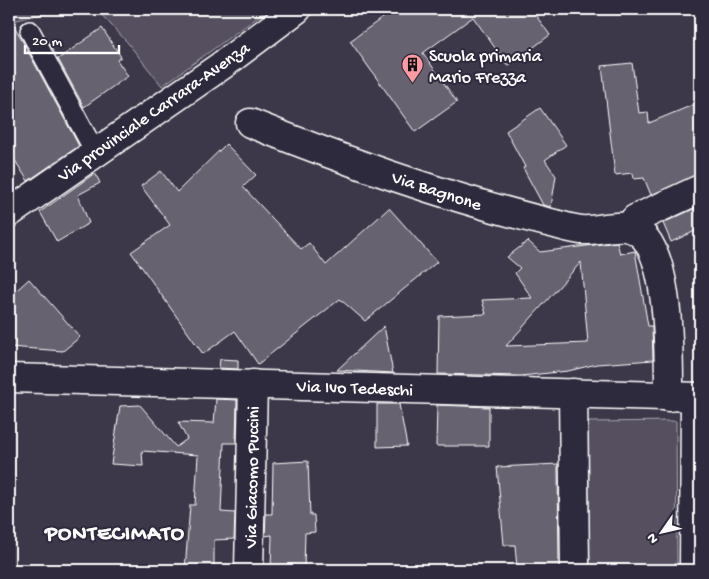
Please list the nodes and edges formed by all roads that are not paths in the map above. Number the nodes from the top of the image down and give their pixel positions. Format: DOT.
graph roads {
  1 [pos="297,9"];
  2 [pos="30,31"];
  3 [pos="250,123"];
  4 [pos="94,152"];
  5 [pos="700,189"];
  6 [pos="9,214"];
  7 [pos="630,227"];
  8 [pos="9,378"];
  9 [pos="254,384"];
  10 [pos="573,393"];
  11 [pos="688,397"];
  12 [pos="249,570"];
  13 [pos="574,570"];
  14 [pos="694,570"];
  1 -- 4 [label="street, Via provinciale Carrara-Avenza"];
  2 -- 4 [label="lane"];
  3 -- 7 [label="street, Via Bagnone"];
  4 -- 6 [label="street, Via provinciale Carrara-Avenza"];
  5 -- 7 [label="street"];
  7 -- 11 [label="street"];
  8 -- 9 [label="street, Via Ivo Tedeschi"];
  9 -- 10 [label="street, Via Ivo Tedeschi"];
  9 -- 12 [label="street, Via Giacomo Puccini"];
  10 -- 11 [label="street, Via Ivo Tedeschi"];
  10 -- 13 [label="street"];
  11 -- 14 [label="street"];
}
